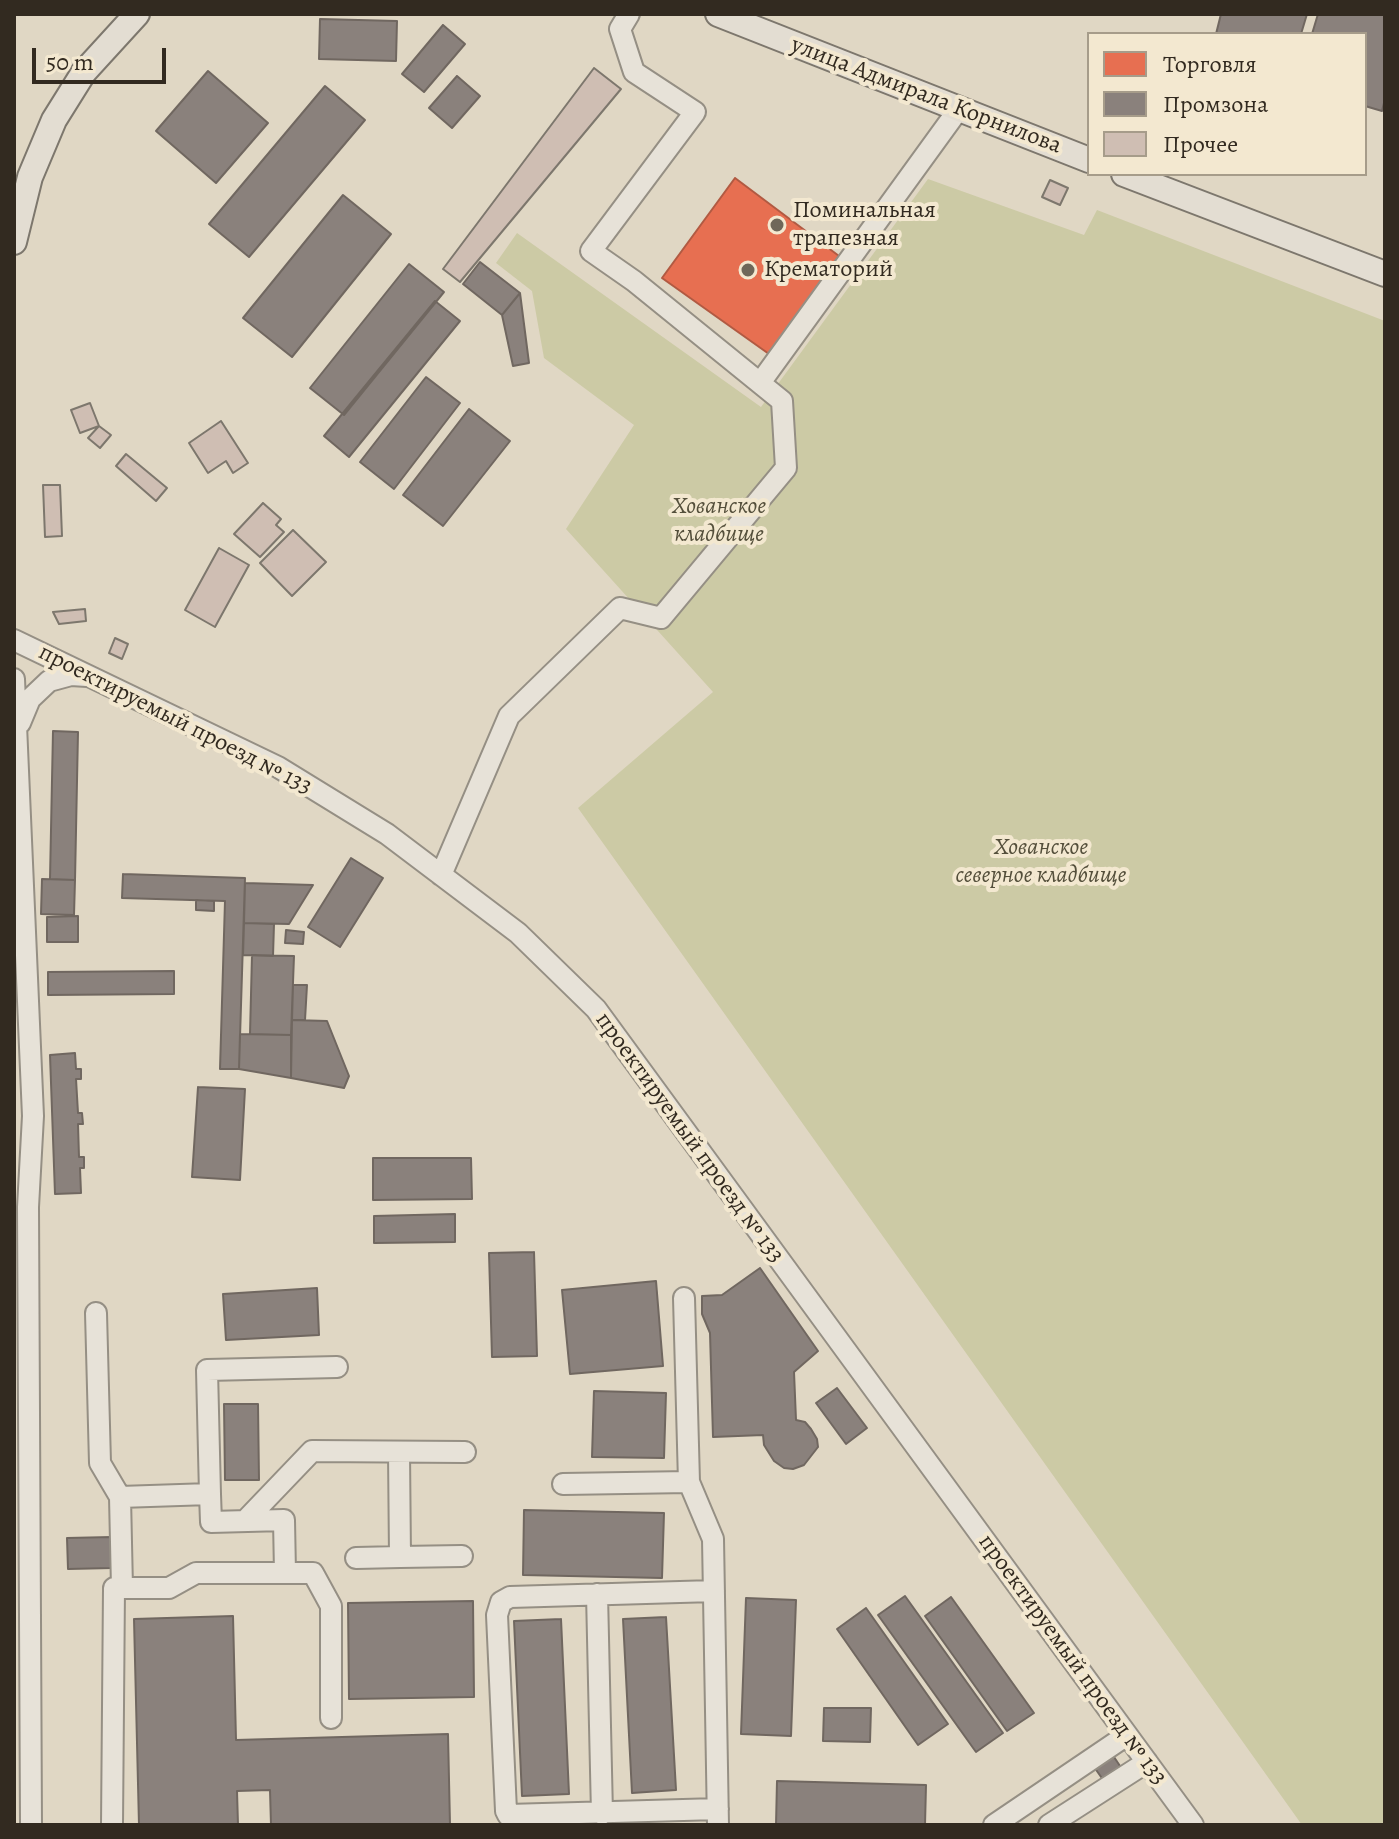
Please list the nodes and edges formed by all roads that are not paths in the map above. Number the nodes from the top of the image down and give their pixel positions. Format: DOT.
graph roads {
  1 [pos="137,14"];
  2 [pos="629,14"];
  3 [pos="718,14"];
  4 [pos="958,110"];
  5 [pos="1087,159"];
  6 [pos="1129,176"];
  7 [pos="17,211"];
  8 [pos="14,242"];
  9 [pos="1385,274"];
  10 [pos="760,383"];
  11 [pos="14,640"];
  12 [pos="87,676"];
  13 [pos="14,679"];
  14 [pos="15,740"];
  15 [pos="441,875"];
  16 [pos="21,1207"];
  17 [pos="684,1298"];
  18 [pos="96,1313"];
  19 [pos="337,1367"];
  20 [pos="399,1452"];
  21 [pos="465,1452"];
  22 [pos="689,1482"];
  23 [pos="563,1484"];
  24 [pos="210,1494"];
  25 [pos="120,1497"];
  26 [pos="245,1521"];
  27 [pos="462,1556"];
  28 [pos="400,1557"];
  29 [pos="356,1558"];
  30 [pos="285,1573"];
  31 [pos="122,1588"];
  32 [pos="714,1591"];
  33 [pos="597,1594"];
  34 [pos="331,1718"];
  35 [pos="1127,1735"];
  36 [pos="1147,1762"];
  37 [pos="602,1814"];
  38 [pos="718,1817"];
  39 [pos="31,1825"];
  40 [pos="112,1825"];
  41 [pos="994,1825"];
  42 [pos="1049,1825"];
  43 [pos="1193,1825"];
  1 -- 7 [label="main road"];
  2 -- 10 [label="street"];
  3 -- 4 [label="main road, улица Адмирала Корнилова"];
  4 -- 5 [label="main road, улица Адмирала Корнилова"];
  4 -- 10 [label="street"];
  6 -- 9 [label="main road"];
  7 -- 8 [label="main road"];
  10 -- 15 [label="street"];
  11 -- 12 [label="street, проектируемый проезд № 133"];
  12 -- 14 [label="street"];
  12 -- 15 [label="street, проектируемый проезд № 133"];
  13 -- 14 [label="street"];
  14 -- 16 [label="street"];
  15 -- 35 [label="street, проектируемый проезд № 133"];
  16 -- 39 [label="street"];
  17 -- 22 [label="street"];
  18 -- 25 [label="street"];
  19 -- 24 [label="street"];
  20 -- 21 [label="street"];
  20 -- 26 [label="street"];
  20 -- 28 [label="street"];
  22 -- 23 [label="street"];
  22 -- 32 [label="street"];
  24 -- 25 [label="street"];
  24 -- 26 [label="street"];
  25 -- 31 [label="street"];
  26 -- 30 [label="street"];
  27 -- 28 [label="street"];
  28 -- 29 [label="street"];
  30 -- 31 [label="street"];
  30 -- 34 [label="street"];
  31 -- 40 [label="street"];
  32 -- 33 [label="street"];
  32 -- 38 [label="street"];
  33 -- 37 [label="street"];
  33 -- 37 [label="street"];
  35 -- 36 [label="street, проектируемый проезд № 133"];
  35 -- 41 [label="street"];
  36 -- 42 [label="street"];
  36 -- 43 [label="street, проектируемый проезд № 133"];
  37 -- 38 [label="street"];
}
